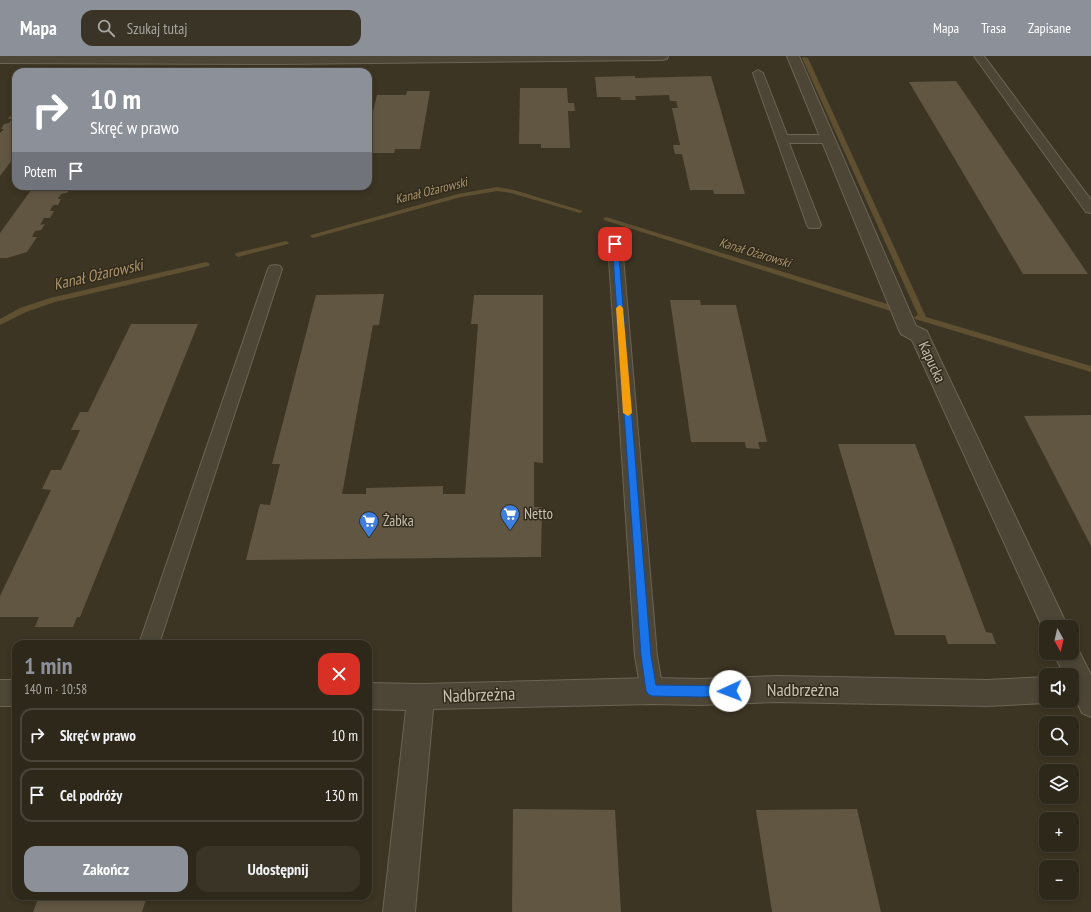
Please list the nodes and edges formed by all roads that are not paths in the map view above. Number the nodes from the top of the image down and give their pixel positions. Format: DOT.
graph roads {
  1 [pos="662,56"];
  2 [pos="793,56"];
  3 [pos="980,56"];
  4 [pos="39,57"];
  5 [pos="179,58"];
  6 [pos="0,59"];
  7 [pos="758,73"];
  8 [pos="782,139"];
  9 [pos="828,139"];
  10 [pos="1091,209"];
  11 [pos="814,225"];
  12 [pos="615,244"];
  13 [pos="275,269"];
  14 [pos="1052,620"];
  15 [pos="150,640"];
  16 [pos="1070,660"];
  17 [pos="1039,690"];
  18 [pos="652,691"];
  19 [pos="0,693"];
  20 [pos="12,693"];
  21 [pos="1084,693"];
  22 [pos="372,696"];
  23 [pos="421,697"];
  24 [pos="399,912"];
  1 -- 5 [label="street"];
  2 -- 9 [label="street, Kapucka"];
  3 -- 10 [label="lane"];
  4 -- 5 [label="street"];
  4 -- 6 [label="street"];
  7 -- 8 [label="lane"];
  8 -- 9 [label="lane"];
  8 -- 11 [label="lane"];
  9 -- 14 [label="street, Kapucka"];
  12 -- 18 [label="lane"];
  13 -- 15 [label="lane"];
  16 -- 21 [label="street"];
  17 -- 18 [label="street, Nadbrzeżna"];
  18 -- 23 [label="street, Nadbrzeżna"];
  19 -- 20 [label="street"];
  22 -- 23 [label="street, Nadbrzeżna"];
  23 -- 24 [label="street"];
}
